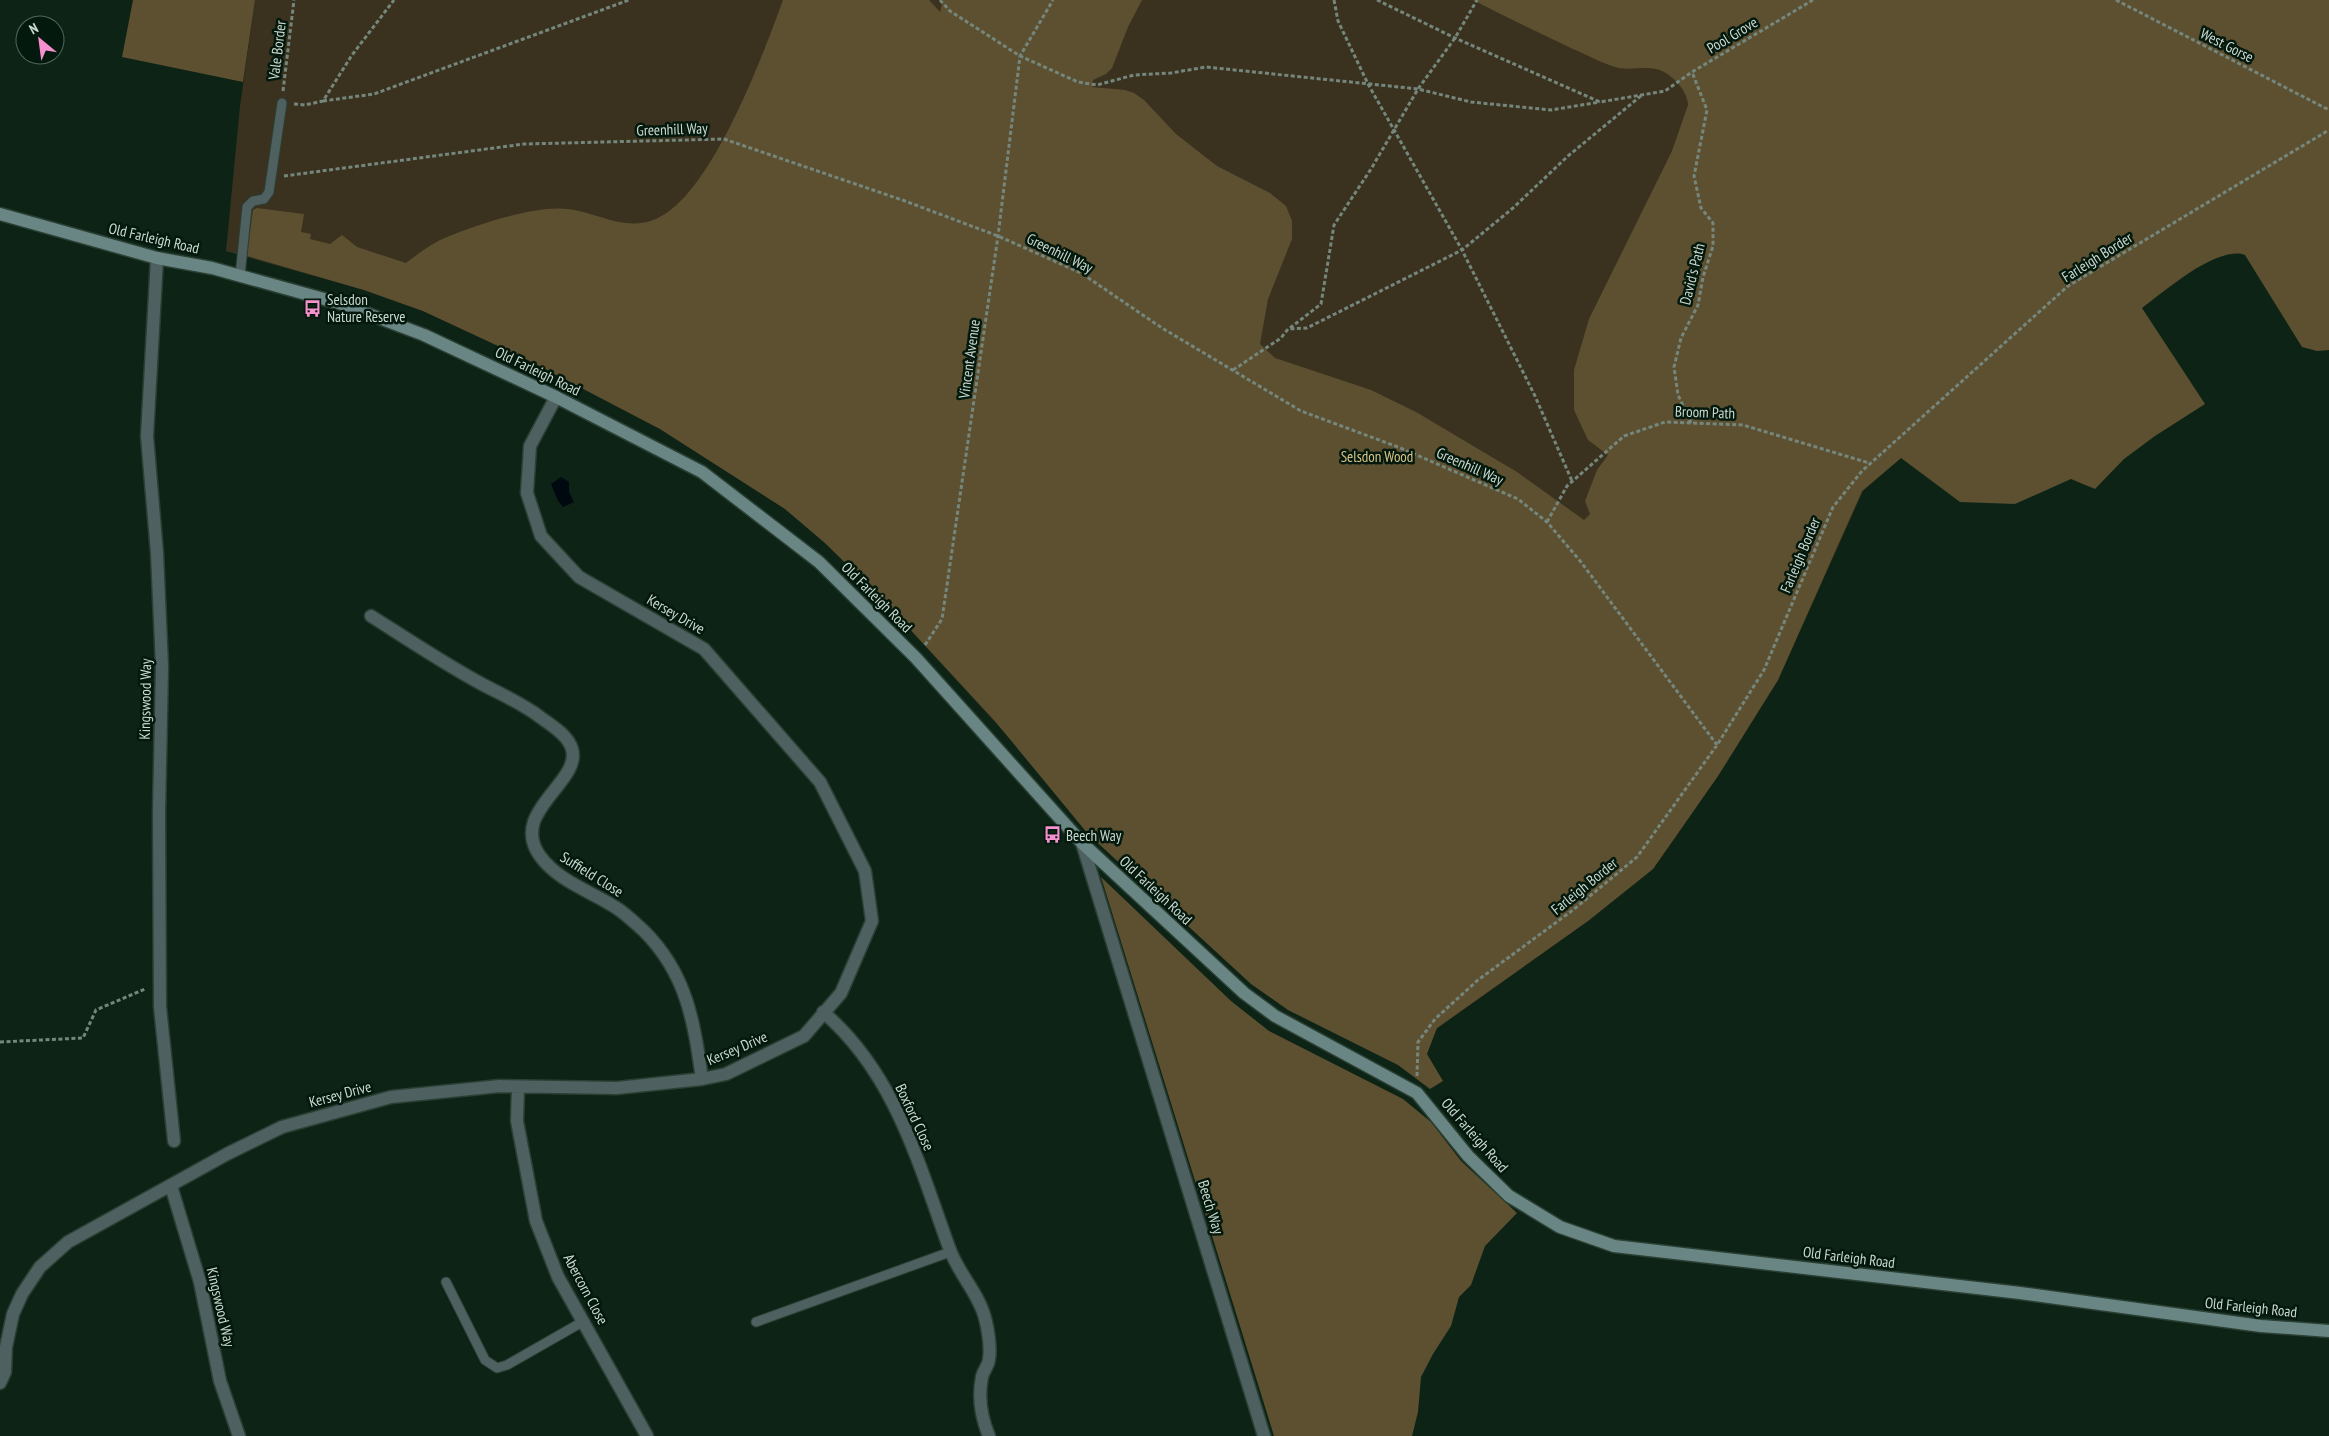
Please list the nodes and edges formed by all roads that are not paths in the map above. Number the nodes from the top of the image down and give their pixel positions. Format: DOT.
graph roads {
  1 [pos="282,103"];
  2 [pos="0,214"];
  3 [pos="157,258"];
  4 [pos="240,276"];
  5 [pos="556,397"];
  6 [pos="371,616"];
  7 [pos="1082,843"];
  8 [pos="823,1012"];
  9 [pos="702,1079"];
  10 [pos="518,1088"];
  11 [pos="174,1141"];
  12 [pos="171,1186"];
  13 [pos="950,1252"];
  14 [pos="446,1282"];
  15 [pos="584,1321"];
  16 [pos="756,1322"];
  17 [pos="2329,1331"];
  18 [pos="0,1384"];
  19 [pos="239,1436"];
  20 [pos="647,1436"];
  21 [pos="989,1436"];
  22 [pos="1264,1436"];
  1 -- 4 [label="lane"];
  2 -- 3 [label="street, Old Farleigh Road"];
  3 -- 4 [label="street, Old Farleigh Road"];
  3 -- 11 [label="street, Kingswood Way"];
  4 -- 5 [label="street, Old Farleigh Road"];
  5 -- 7 [label="street, Old Farleigh Road"];
  5 -- 8 [label="street, Kersey Drive"];
  6 -- 9 [label="street, Suffield Close"];
  7 -- 17 [label="street, Old Farleigh Road"];
  7 -- 22 [label="street, Beech Way"];
  8 -- 9 [label="street, Kersey Drive"];
  8 -- 13 [label="street, Boxford Close"];
  9 -- 10 [label="street, Kersey Drive"];
  10 -- 12 [label="street, Kersey Drive"];
  10 -- 15 [label="street, Abercorn Close"];
  12 -- 18 [label="street, Kersey Drive"];
  12 -- 19 [label="street, Kingswood Way"];
  13 -- 16 [label="lane"];
  13 -- 21 [label="street, Boxford Close"];
  14 -- 15 [label="lane"];
  15 -- 20 [label="street, Abercorn Close"];
}
